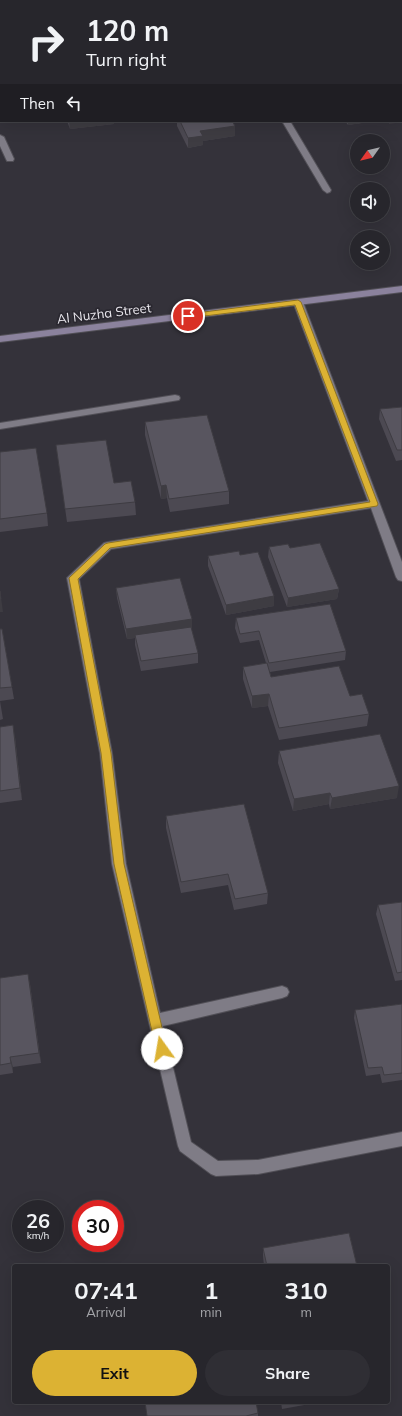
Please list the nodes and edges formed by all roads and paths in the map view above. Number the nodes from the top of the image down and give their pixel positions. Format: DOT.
graph roads {
  1 [pos="287,122"];
  2 [pos="0,137"];
  3 [pos="10,159"];
  4 [pos="327,190"];
  5 [pos="402,289"];
  6 [pos="298,302"];
  7 [pos="0,340"];
  8 [pos="175,398"];
  9 [pos="0,426"];
  10 [pos="374,504"];
  11 [pos="402,577"];
  12 [pos="282,992"];
  13 [pos="155,1021"];
  14 [pos="402,1139"];
  1 -- 4 [label="street"];
  2 -- 3 [label="street"];
  5 -- 6 [label="main road, Al Nuzha Street"];
  6 -- 7 [label="main road, Al Nuzha Street"];
  6 -- 10 [label="street"];
  8 -- 9 [label="street"];
  10 -- 11 [label="street"];
  10 -- 13 [label="street"];
  12 -- 13 [label="street"];
  13 -- 14 [label="street"];
}
